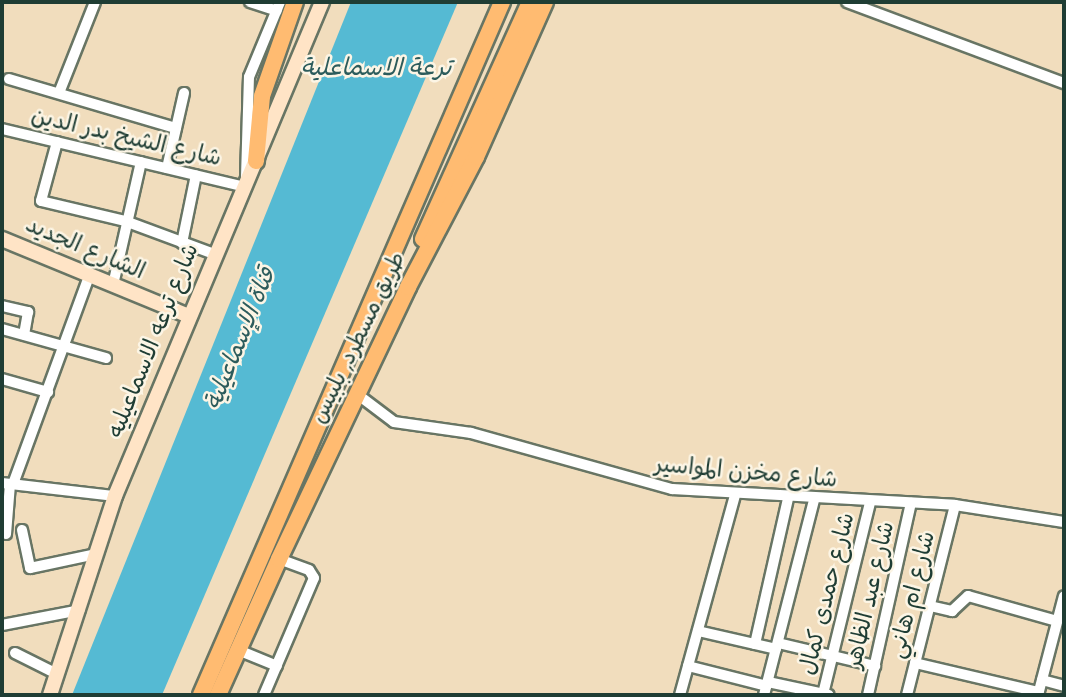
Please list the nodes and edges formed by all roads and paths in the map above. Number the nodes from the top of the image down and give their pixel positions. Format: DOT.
graph roads {
  1 [pos="95,2"];
  2 [pos="250,2"];
  3 [pos="295,2"];
  4 [pos="322,2"];
  5 [pos="502,2"];
  6 [pos="530,2"];
  7 [pos="545,2"];
  8 [pos="847,2"];
  9 [pos="279,6"];
  10 [pos="9,79"];
  11 [pos="1064,83"];
  12 [pos="59,93"];
  13 [pos="184,93"];
  14 [pos="176,128"];
  15 [pos="2,129"];
  16 [pos="57,142"];
  17 [pos="256,161"];
  18 [pos="141,162"];
  19 [pos="167,168"];
  20 [pos="196,175"];
  21 [pos="244,182"];
  22 [pos="127,222"];
  23 [pos="2,239"];
  24 [pos="182,243"];
  25 [pos="214,254"];
  26 [pos="89,276"];
  27 [pos="113,285"];
  28 [pos="408,286"];
  29 [pos="2,306"];
  30 [pos="189,316"];
  31 [pos="2,329"];
  32 [pos="24,335"];
  33 [pos="65,347"];
  34 [pos="106,358"];
  35 [pos="2,379"];
  36 [pos="48,391"];
  37 [pos="357,394"];
  38 [pos="8,484"];
  39 [pos="115,495"];
  40 [pos="736,496"];
  41 [pos="788,499"];
  42 [pos="814,500"];
  43 [pos="870,502"];
  44 [pos="911,503"];
  45 [pos="955,505"];
  46 [pos="5,521"];
  47 [pos="1064,522"];
  48 [pos="22,530"];
  49 [pos="6,534"];
  50 [pos="96,554"];
  51 [pos="279,559"];
  52 [pos="1064,596"];
  53 [pos="930,606"];
  54 [pos="80,610"];
  55 [pos="1058,621"];
  56 [pos="2,625"];
  57 [pos="698,631"];
  58 [pos="755,644"];
  59 [pos="777,646"];
  60 [pos="238,650"];
  61 [pos="15,653"];
  62 [pos="833,656"];
  63 [pos="915,663"];
  64 [pos="277,666"];
  65 [pos="688,666"];
  66 [pos="876,666"];
  67 [pos="57,674"];
  68 [pos="1042,680"];
  69 [pos="1064,686"];
  70 [pos="766,688"];
  71 [pos="1038,694"];
  72 [pos="50,695"];
  73 [pos="201,695"];
  74 [pos="218,695"];
  75 [pos="264,695"];
  76 [pos="680,695"];
  77 [pos="826,695"];
  78 [pos="868,695"];
  79 [pos="907,695"];
  1 -- 12 [label="street"];
  2 -- 9 [label="street"];
  3 -- 17 [label="main road"];
  4 -- 17 [label="main road"];
  5 -- 73 [label="main road, طريق مسطرد, بلبيس"];
  6 -- 28 [label="main road"];
  7 -- 28 [label="main road, طريق مسطرد, بلبيس"];
  8 -- 11 [label="street"];
  9 -- 21 [label="street, شارع ترعه الاسماعيليه"];
  10 -- 12 [label="street"];
  12 -- 14 [label="street"];
  13 -- 14 [label="street"];
  14 -- 19 [label="street"];
  15 -- 16 [label="street, شارع الشيخ بدر الدين"];
  16 -- 18 [label="street, شارع الشيخ بدر الدين"];
  16 -- 22 [label="street"];
  17 -- 21 [label="main road"];
  18 -- 19 [label="street, شارع الشيخ بدر الدين"];
  18 -- 22 [label="street"];
  19 -- 20 [label="street, شارع الشيخ بدر الدين"];
  20 -- 21 [label="street, شارع الشيخ بدر الدين"];
  20 -- 24 [label="street"];
  21 -- 25 [label="main road, شارع ترعه الاسماعيليه"];
  22 -- 24 [label="street"];
  22 -- 27 [label="street"];
  23 -- 26 [label="main road, الشارع الجديد"];
  24 -- 25 [label="street"];
  25 -- 30 [label="main road, شارع ترعه الاسماعيليه"];
  26 -- 27 [label="main road, الشارع الجديد"];
  26 -- 33 [label="street"];
  27 -- 30 [label="main road, الشارع الجديد"];
  28 -- 37 [label="main road, طريق مسطرد, بلبيس"];
  29 -- 32 [label="street"];
  30 -- 39 [label="main road, شارع ترعه الاسماعيليه"];
  31 -- 32 [label="street"];
  32 -- 33 [label="street"];
  33 -- 34 [label="street"];
  33 -- 36 [label="street"];
  35 -- 36 [label="street"];
  36 -- 38 [label="street"];
  37 -- 40 [label="street, شارع مخزن المواسير"];
  37 -- 51 [label="main road, طريق مسطرد, بلبيس"];
  38 -- 39 [label="street"];
  38 -- 46 [label="street"];
  39 -- 50 [label="main road, شارع ترعه الاسماعيليه"];
  40 -- 41 [label="street, شارع مخزن المواسير"];
  40 -- 57 [label="street"];
  41 -- 42 [label="street, شارع مخزن المواسير"];
  41 -- 58 [label="street"];
  42 -- 43 [label="street, شارع مخزن المواسير"];
  42 -- 59 [label="street"];
  43 -- 44 [label="street, شارع مخزن المواسير"];
  43 -- 62 [label="street, شارع حمدى كمال"];
  44 -- 45 [label="street, شارع مخزن المواسير"];
  44 -- 66 [label="street, شارع عبد الظاهر"];
  45 -- 47 [label="street, شارع مخزن المواسير"];
  45 -- 53 [label="street, شارع ام هاني"];
  46 -- 49 [label="street"];
  48 -- 50 [label="street"];
  50 -- 54 [label="main road, شارع ترعه الاسماعيليه"];
  51 -- 60 [label="main road, طريق مسطرد, بلبيس"];
  51 -- 64 [label="street"];
  52 -- 55 [label="street"];
  53 -- 55 [label="street"];
  53 -- 63 [label="street, شارع ام هاني"];
  54 -- 56 [label="street"];
  54 -- 67 [label="main road, شارع ترعه الاسماعيليه"];
  55 -- 68 [label="street"];
  57 -- 58 [label="street"];
  57 -- 65 [label="street"];
  58 -- 59 [label="street"];
  59 -- 62 [label="street"];
  59 -- 70 [label="street"];
  60 -- 64 [label="street"];
  60 -- 74 [label="main road, طريق مسطرد, بلبيس"];
  61 -- 67 [label="street"];
  62 -- 66 [label="street"];
  62 -- 77 [label="street, شارع حمدى كمال"];
  63 -- 71 [label="street"];
  63 -- 79 [label="street, شارع ام هاني"];
  64 -- 75 [label="street"];
  65 -- 70 [label="street"];
  65 -- 76 [label="street"];
  66 -- 78 [label="street, شارع عبد الظاهر"];
  67 -- 72 [label="main road, شارع ترعه الاسماعيليه"];
  68 -- 69 [label="street"];
  68 -- 71 [label="street"];
  70 -- 77 [label="street"];
}
